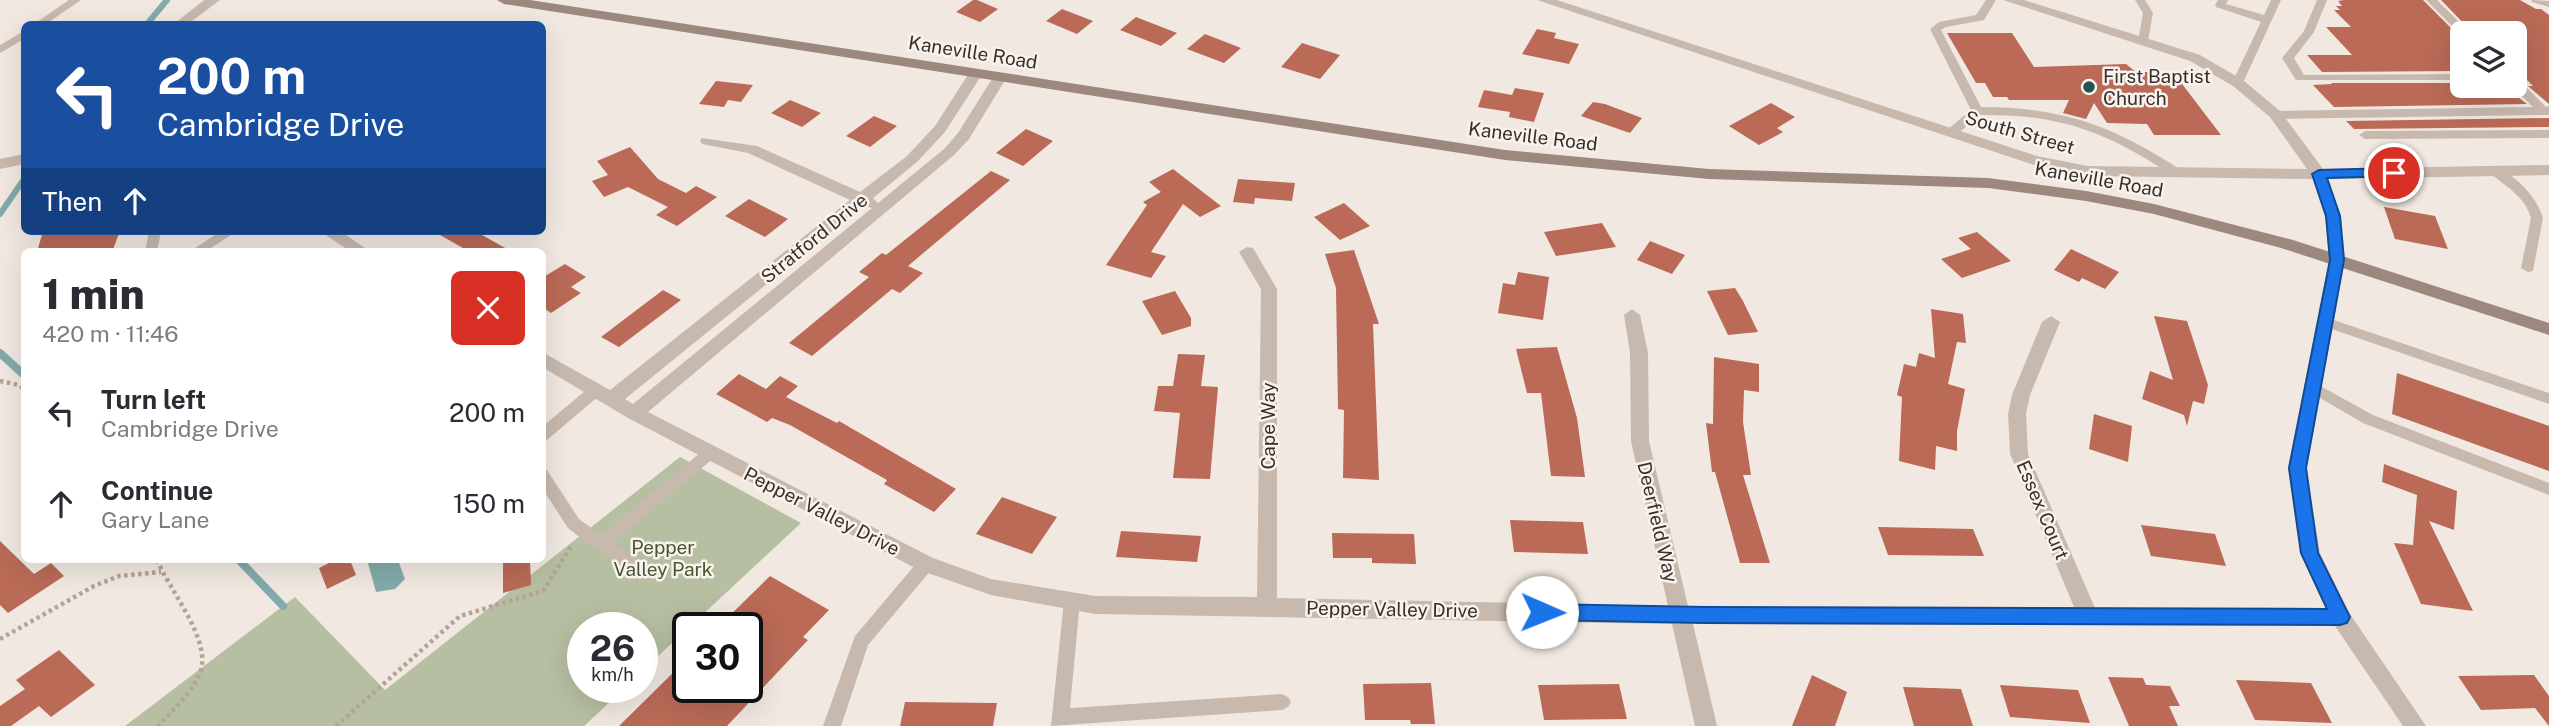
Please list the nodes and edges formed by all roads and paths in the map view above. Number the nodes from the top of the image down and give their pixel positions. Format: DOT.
graph roads {
  1 [pos="76,0"];
  2 [pos="213,0"];
  3 [pos="503,0"];
  4 [pos="1544,0"];
  5 [pos="1991,0"];
  6 [pos="2010,0"];
  7 [pos="2140,0"];
  8 [pos="2222,0"];
  9 [pos="2276,0"];
  10 [pos="2322,0"];
  11 [pos="2431,0"];
  12 [pos="2536,0"];
  13 [pos="2549,4"];
  14 [pos="2267,20"];
  15 [pos="44,21"];
  16 [pos="184,21"];
  17 [pos="2453,21"];
  18 [pos="21,36"];
  19 [pos="2143,41"];
  20 [pos="0,50"];
  21 [pos="976,73"];
  22 [pos="1000,77"];
  23 [pos="2450,77"];
  24 [pos="2238,83"];
  25 [pos="2527,93"];
  26 [pos="1977,111"];
  27 [pos="2547,112"];
  28 [pos="2276,115"];
  29 [pos="1951,133"];
  30 [pos="2549,134"];
  31 [pos="2365,135"];
  32 [pos="707,141"];
  33 [pos="21,160"];
  34 [pos="0,164"];
  35 [pos="2549,170"];
  36 [pos="2495,171"];
  37 [pos="2177,173"];
  38 [pos="2319,174"];
  39 [pos="862,199"];
  40 [pos="883,209"];
  41 [pos="225,235"];
  42 [pos="335,235"];
  43 [pos="202,248"];
  44 [pos="356,248"];
  45 [pos="1247,252"];
  46 [pos="2337,260"];
  47 [pos="2528,268"];
  48 [pos="1632,315"];
  49 [pos="2051,322"];
  50 [pos="2325,322"];
  51 [pos="2549,329"];
  52 [pos="546,360"];
  53 [pos="0,381"];
  54 [pos="21,387"];
  55 [pos="2313,387"];
  56 [pos="604,395"];
  57 [pos="2549,399"];
  58 [pos="634,413"];
  59 [pos="546,433"];
  60 [pos="711,452"];
  61 [pos="546,481"];
  62 [pos="2549,489"];
  63 [pos="580,532"];
  64 [pos="603,542"];
  65 [pos="158,563"];
  66 [pos="926,564"];
  67 [pos="161,572"];
  68 [pos="642,574"];
  69 [pos="1072,601"];
  70 [pos="1267,606"];
  71 [pos="1679,615"];
  72 [pos="2088,616"];
  73 [pos="2340,617"];
  74 [pos="0,639"];
  75 [pos="1282,702"];
  76 [pos="1060,721"];
  77 [pos="158,726"];
  78 [pos="336,726"];
  79 [pos="832,726"];
  80 [pos="1706,726"];
  81 [pos="2415,726"];
  1 -- 15 [label="lane"];
  2 -- 16 [label="street"];
  3 -- 21 [label="main road, Kaneville Road"];
  4 -- 29 [label="street, South Street"];
  5 -- 26 [label="lane"];
  6 -- 19 [label="street"];
  7 -- 19 [label="lane"];
  8 -- 14 [label="lane"];
  9 -- 14 [label="lane"];
  10 -- 23 [label="lane"];
  11 -- 17 [label="lane"];
  12 -- 13 [label="lane"];
  14 -- 24 [label="lane"];
  18 -- 20 [label="lane"];
  19 -- 24 [label="street"];
  21 -- 22 [label="main road, Kaneville Road"];
  21 -- 39 [label="street, Stratford Drive"];
  22 -- 40 [label="street, Stratford Drive"];
  22 -- 46 [label="main road, Kaneville Road"];
  24 -- 28 [label="street"];
  25 -- 27 [label="lane"];
  26 -- 29 [label="lane"];
  26 -- 37 [label="lane"];
  27 -- 28 [label="lane"];
  28 -- 38 [label="street"];
  29 -- 37 [label="street, South Street"];
  30 -- 31 [label="lane"];
  32 -- 39 [label="street"];
  33 -- 34 [label="street"];
  35 -- 36 [label="street, South Street"];
  36 -- 38 [label="street, South Street"];
  36 -- 47 [label="lane"];
  37 -- 38 [label="street, South Street"];
  38 -- 46 [label="street"];
  39 -- 40 [label="street"];
  39 -- 56 [label="street, Stratford Drive"];
  40 -- 58 [label="street, Stratford Drive"];
  41 -- 43 [label="lane"];
  42 -- 44 [label="street"];
  45 -- 70 [label="street, Cape Way"];
  46 -- 50 [label="street"];
  46 -- 51 [label="main road, Kaneville Road"];
  48 -- 71 [label="street, Deerfield Way"];
  49 -- 72 [label="street, Essex Court"];
  50 -- 55 [label="street"];
  50 -- 57 [label="lane"];
  52 -- 56 [label="street, Pepper Valley Drive"];
  53 -- 54 [label="path"];
  55 -- 62 [label="lane"];
  55 -- 73 [label="street"];
  56 -- 58 [label="street, Pepper Valley Drive"];
  56 -- 59 [label="lane"];
  58 -- 60 [label="street, Pepper Valley Drive"];
  60 -- 64 [label="lane"];
  60 -- 66 [label="street, Pepper Valley Drive"];
  61 -- 63 [label="lane"];
  63 -- 64 [label="lane"];
  63 -- 78 [label="path"];
  64 -- 68 [label="lane"];
  65 -- 67 [label="path"];
  66 -- 69 [label="street, Pepper Valley Drive"];
  66 -- 79 [label="lane"];
  67 -- 74 [label="path"];
  67 -- 77 [label="path"];
  69 -- 70 [label="street, Pepper Valley Drive"];
  69 -- 76 [label="lane"];
  70 -- 71 [label="street, Pepper Valley Drive"];
  71 -- 72 [label="street, Pepper Valley Drive"];
  71 -- 80 [label="street, Deerfield Way"];
  72 -- 73 [label="street, Pepper Valley Drive"];
  73 -- 81 [label="street"];
  75 -- 76 [label="lane"];
}
